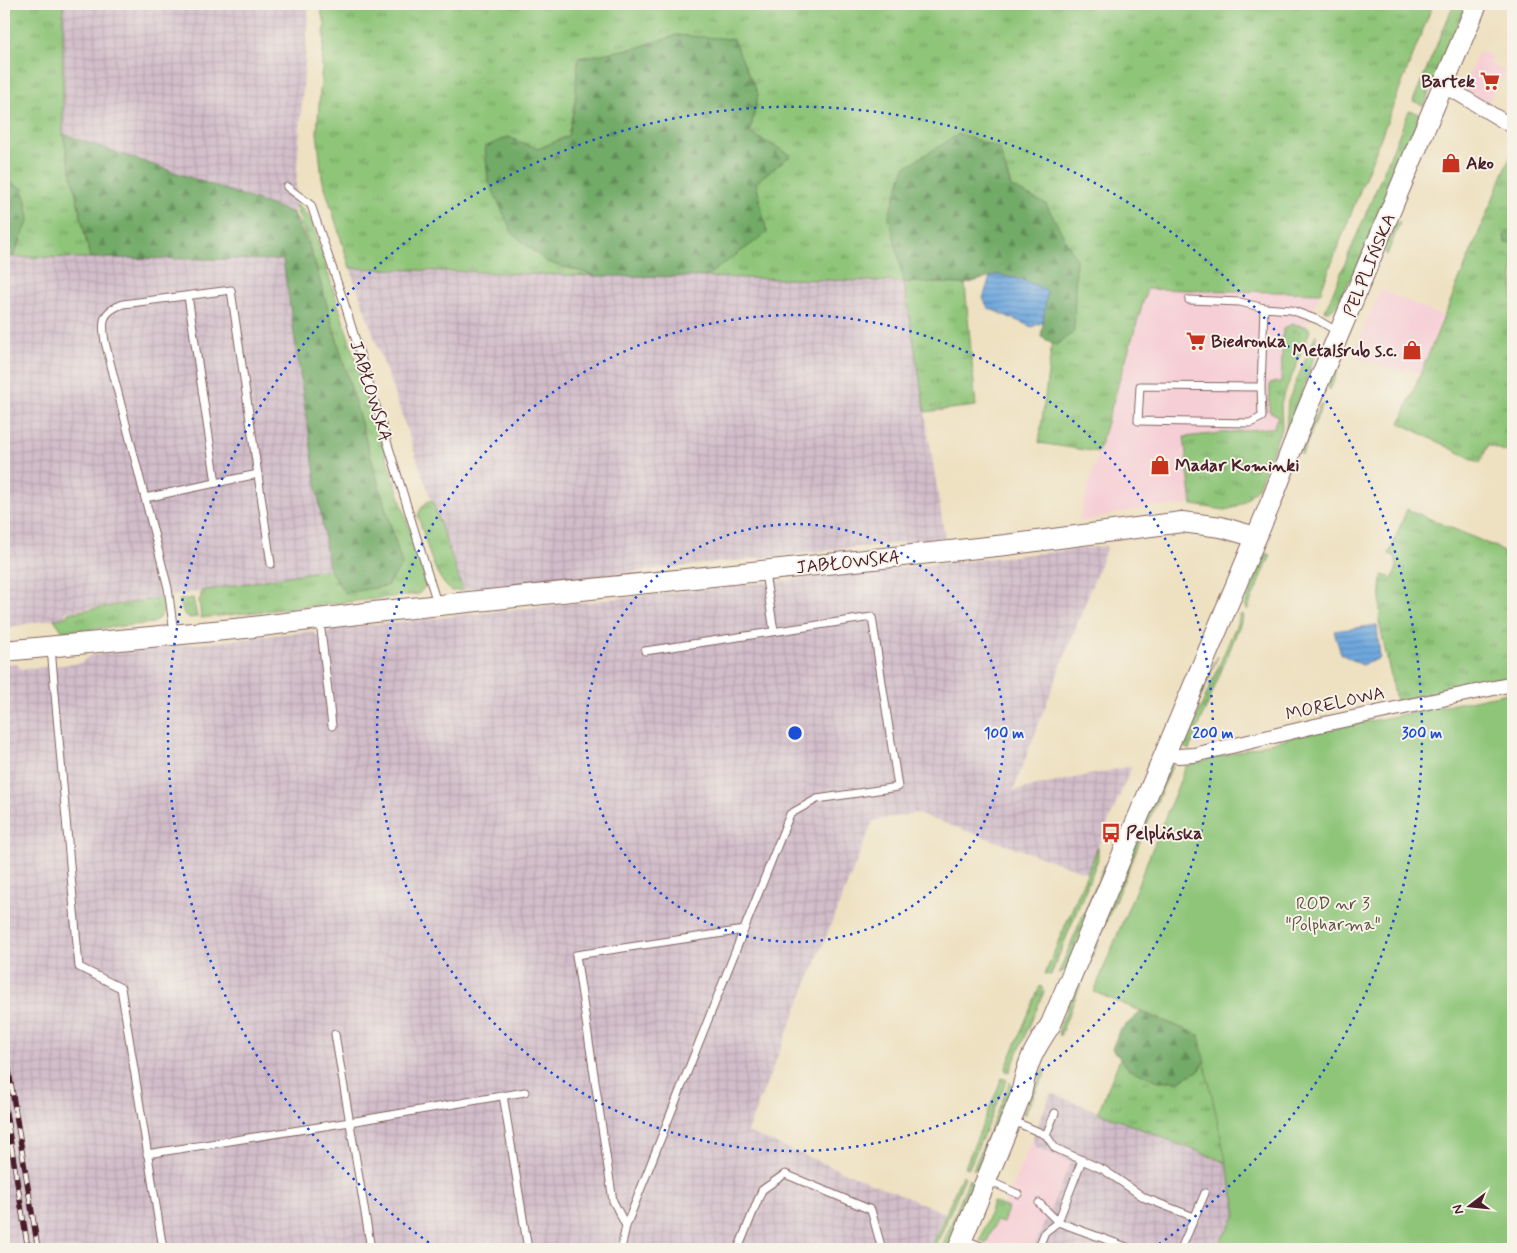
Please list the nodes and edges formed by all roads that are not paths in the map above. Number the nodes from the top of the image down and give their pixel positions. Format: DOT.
graph roads {
  1 [pos="1477,4"];
  2 [pos="1443,87"];
  3 [pos="1513,128"];
  4 [pos="288,187"];
  5 [pos="188,296"];
  6 [pos="1189,300"];
  7 [pos="1264,308"];
  8 [pos="1340,333"];
  9 [pos="1261,387"];
  10 [pos="258,474"];
  11 [pos="216,483"];
  12 [pos="145,498"];
  13 [pos="1256,537"];
  14 [pos="271,564"];
  15 [pos="764,572"];
  16 [pos="438,606"];
  17 [pos="320,619"];
  18 [pos="774,632"];
  19 [pos="174,634"];
  20 [pos="51,647"];
  21 [pos="646,650"];
  22 [pos="4,652"];
  23 [pos="1513,684"];
  24 [pos="332,726"];
  25 [pos="1165,753"];
  26 [pos="744,930"];
  27 [pos="335,1034"];
  28 [pos="525,1092"];
  29 [pos="503,1095"];
  30 [pos="1055,1113"];
  31 [pos="1011,1120"];
  32 [pos="350,1122"];
  33 [pos="1046,1135"];
  34 [pos="147,1154"];
  35 [pos="1082,1160"];
  36 [pos="986,1180"];
  37 [pos="1205,1193"];
  38 [pos="1018,1194"];
  39 [pos="1039,1203"];
  40 [pos="1194,1217"];
  41 [pos="1058,1222"];
  42 [pos="626,1226"];
  43 [pos="961,1244"];
  44 [pos="163,1249"];
  45 [pos="371,1249"];
  46 [pos="528,1249"];
  47 [pos="621,1249"];
  48 [pos="738,1249"];
  49 [pos="880,1249"];
  50 [pos="988,1249"];
  51 [pos="1038,1249"];
  52 [pos="1132,1249"];
  53 [pos="1181,1249"];
  1 -- 2 [label="main road, PELPLIŃSKA"];
  2 -- 3 [label="street"];
  2 -- 8 [label="main road, PELPLIŃSKA"];
  4 -- 16 [label="lane, JABŁOWSKA"];
  5 -- 10 [label="lane"];
  5 -- 11 [label="lane"];
  5 -- 12 [label="lane"];
  6 -- 7 [label="lane"];
  7 -- 8 [label="lane"];
  7 -- 9 [label="lane"];
  8 -- 13 [label="main road, PELPLIŃSKA"];
  9 -- 9 [label="lane"];
  10 -- 11 [label="lane"];
  10 -- 14 [label="lane"];
  11 -- 12 [label="lane"];
  12 -- 19 [label="lane"];
  13 -- 15 [label="main road, JABŁOWSKA"];
  13 -- 25 [label="main road, PELPLIŃSKA"];
  15 -- 16 [label="main road, JABŁOWSKA"];
  15 -- 18 [label="lane"];
  16 -- 17 [label="main road, JABŁOWSKA"];
  17 -- 19 [label="main road, JABŁOWSKA"];
  17 -- 24 [label="lane"];
  18 -- 21 [label="lane"];
  18 -- 26 [label="lane"];
  19 -- 20 [label="main road, JABŁOWSKA"];
  20 -- 22 [label="main road, JABŁOWSKA"];
  20 -- 34 [label="lane"];
  23 -- 25 [label="street, MORELOWA"];
  25 -- 31 [label="main road, PELPLIŃSKA"];
  26 -- 42 [label="lane"];
  26 -- 42 [label="lane"];
  27 -- 32 [label="lane"];
  28 -- 29 [label="lane"];
  29 -- 32 [label="lane"];
  29 -- 46 [label="lane"];
  30 -- 33 [label="lane"];
  31 -- 33 [label="lane"];
  31 -- 36 [label="main road, PELPLIŃSKA"];
  32 -- 34 [label="lane"];
  32 -- 45 [label="lane"];
  33 -- 35 [label="lane"];
  34 -- 44 [label="lane"];
  35 -- 40 [label="lane"];
  35 -- 41 [label="lane"];
  36 -- 38 [label="lane"];
  36 -- 43 [label="main road, PELPLIŃSKA"];
  37 -- 40 [label="lane"];
  39 -- 41 [label="lane"];
  40 -- 53 [label="lane"];
  41 -- 51 [label="lane"];
  41 -- 52 [label="lane"];
  42 -- 47 [label="lane"];
  43 -- 50 [label="lane"];
  48 -- 49 [label="lane"];
}
